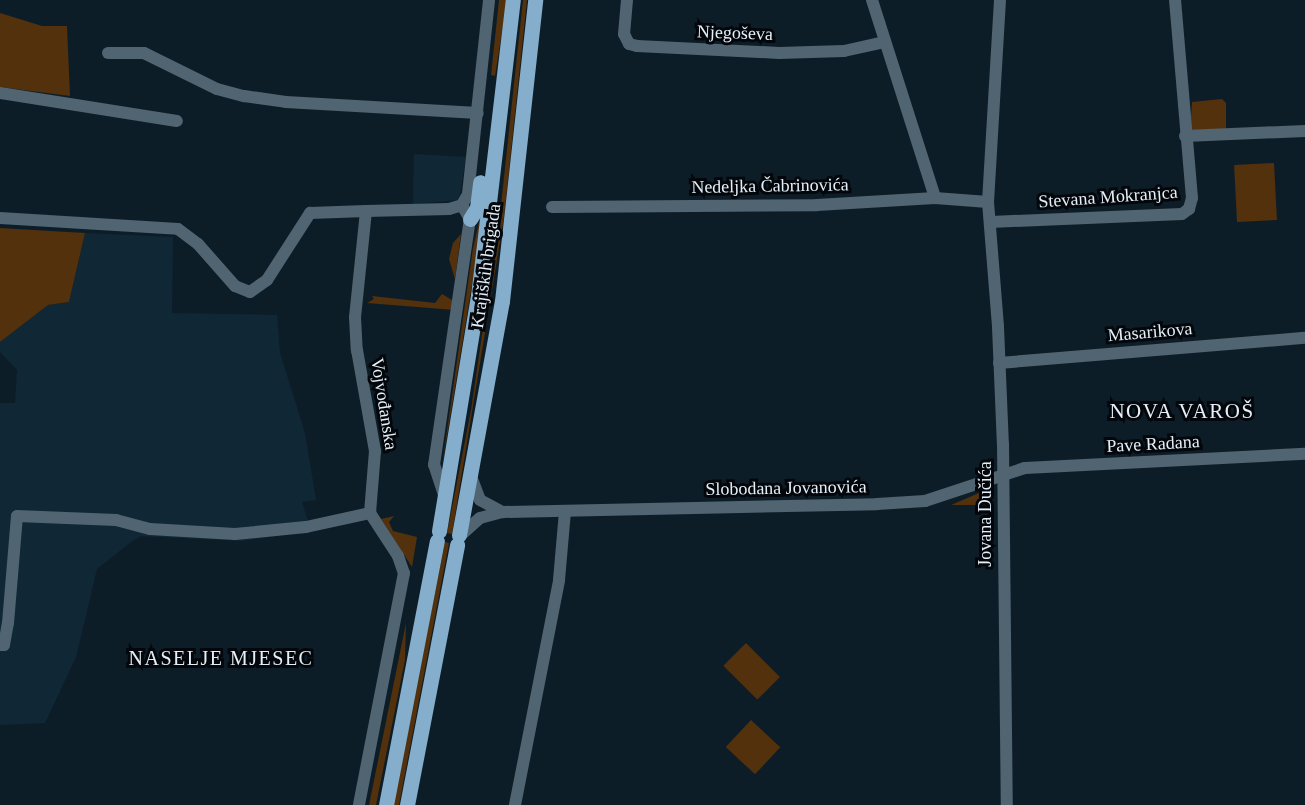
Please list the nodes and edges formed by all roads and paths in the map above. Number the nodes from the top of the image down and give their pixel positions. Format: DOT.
graph roads {
  1 [pos="489,0"];
  2 [pos="513,0"];
  3 [pos="535,0"];
  4 [pos="627,0"];
  5 [pos="872,0"];
  6 [pos="1000,0"];
  7 [pos="1175,0"];
  8 [pos="885,42"];
  9 [pos="108,53"];
  10 [pos="504,68"];
  11 [pos="0,93"];
  12 [pos="478,113"];
  13 [pos="177,121"];
  14 [pos="1305,131"];
  15 [pos="1185,136"];
  16 [pos="935,198"];
  17 [pos="988,202"];
  18 [pos="552,207"];
  19 [pos="366,211"];
  20 [pos="466,212"];
  21 [pos="0,218"];
  22 [pos="991,222"];
  23 [pos="1305,338"];
  24 [pos="999,363"];
  25 [pos="1305,454"];
  26 [pos="1003,473"];
  27 [pos="472,479"];
  28 [pos="444,495"];
  29 [pos="503,512"];
  30 [pos="565,512"];
  31 [pos="370,513"];
  32 [pos="459,538"];
  33 [pos="0,645"];
  34 [pos="359,805"];
  35 [pos="386,805"];
  36 [pos="407,805"];
  37 [pos="515,805"];
  38 [pos="1007,805"];
  1 -- 12 [label="street"];
  2 -- 10 [label="main road, Krajiških brigada"];
  3 -- 27 [label="main road, Krajiških brigada"];
  4 -- 8 [label="street, Njegoševa"];
  5 -- 8 [label="street"];
  6 -- 17 [label="street, Jovana Dučića"];
  7 -- 15 [label="street, Stevana Mokranjca"];
  8 -- 16 [label="street"];
  9 -- 12 [label="street"];
  10 -- 20 [label="main road"];
  10 -- 28 [label="main road, Krajiških brigada"];
  11 -- 13 [label="street"];
  12 -- 20 [label="street"];
  14 -- 15 [label="street"];
  15 -- 22 [label="street, Stevana Mokranjca"];
  16 -- 17 [label="street, Nedeljka Čabrinovića"];
  16 -- 18 [label="street, Nedeljka Čabrinovića"];
  17 -- 22 [label="street, Jovana Dučića"];
  19 -- 20 [label="street"];
  19 -- 21 [label="street"];
  19 -- 31 [label="street, Vojvođanska"];
  20 -- 28 [label="street"];
  22 -- 24 [label="street, Jovana Dučića"];
  23 -- 24 [label="street, Masarikova"];
  24 -- 26 [label="street, Jovana Dučića"];
  25 -- 26 [label="street, Pave Radana"];
  26 -- 30 [label="street, Slobodana Jovanovića"];
  26 -- 38 [label="street, Jovana Dučića"];
  27 -- 29 [label="street"];
  27 -- 32 [label="main road, Krajiških brigada"];
  28 -- 35 [label="main road, Krajiških brigada"];
  29 -- 30 [label="street, Slobodana Jovanovića"];
  29 -- 32 [label="street"];
  30 -- 37 [label="street"];
  31 -- 33 [label="street"];
  31 -- 34 [label="street"];
  32 -- 36 [label="main road, Krajiških brigada"];
}
